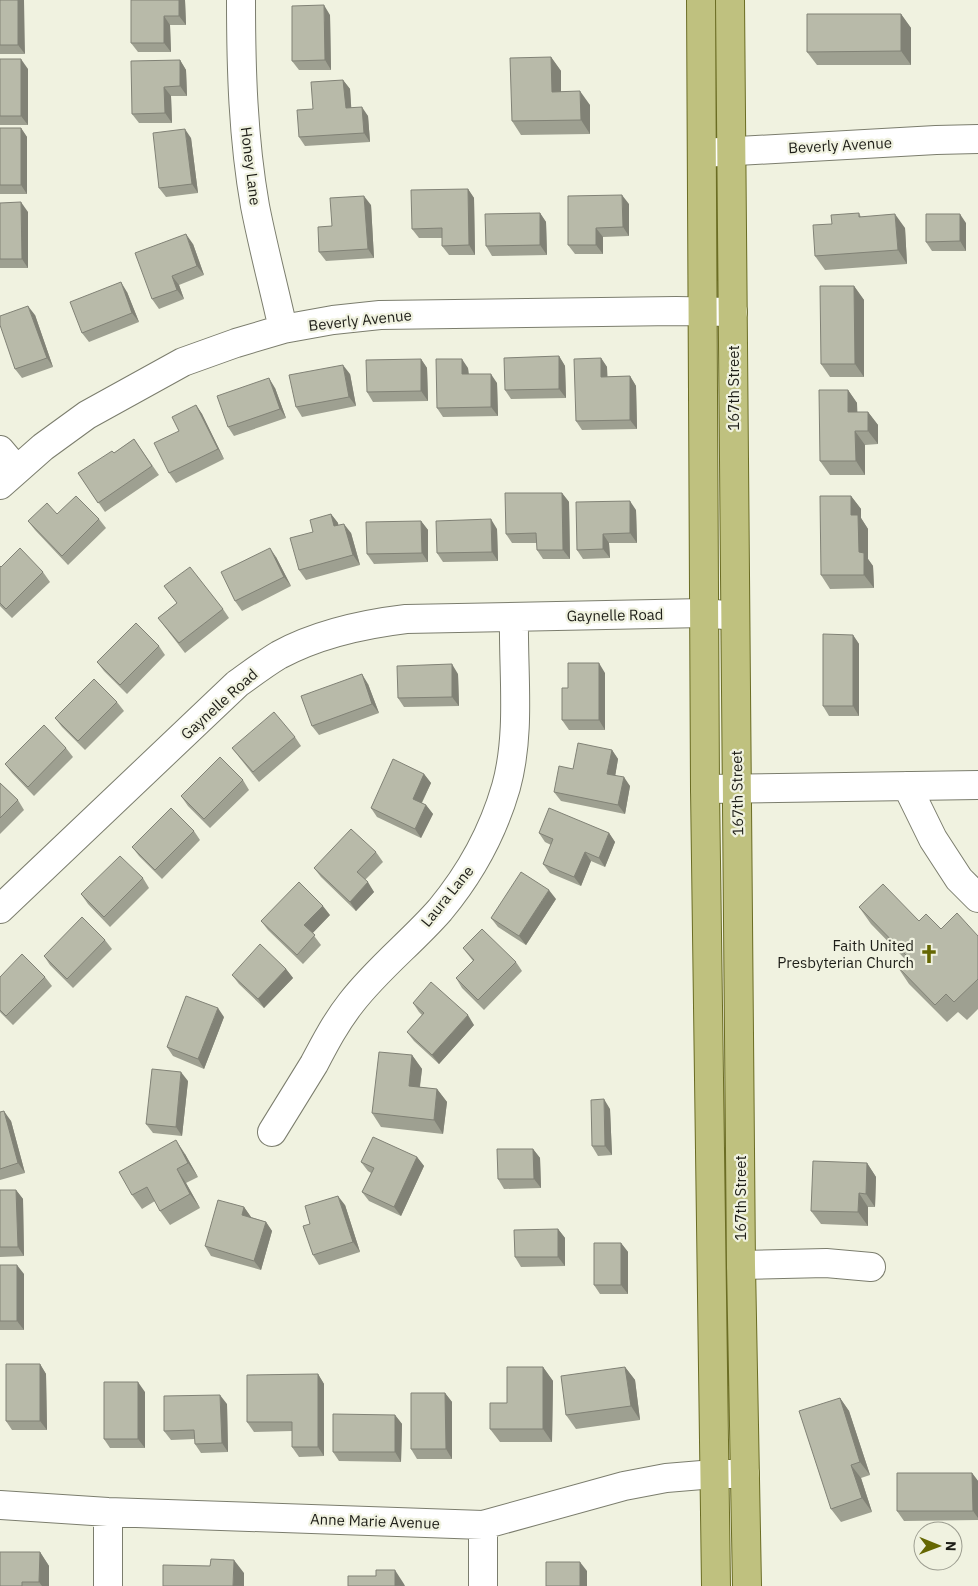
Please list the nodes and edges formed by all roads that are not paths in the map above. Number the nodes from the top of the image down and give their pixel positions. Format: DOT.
graph roads {
  1 [pos="241,0"];
  2 [pos="701,0"];
  3 [pos="730,0"];
  4 [pos="978,139"];
  5 [pos="732,151"];
  6 [pos="702,153"];
  7 [pos="702,311"];
  8 [pos="733,312"];
  9 [pos="283,329"];
  10 [pos="5,468"];
  11 [pos="704,613"];
  12 [pos="735,616"];
  13 [pos="514,618"];
  14 [pos="978,785"];
  15 [pos="907,786"];
  16 [pos="705,789"];
  17 [pos="737,789"];
  18 [pos="978,898"];
  19 [pos="0,909"];
  20 [pos="272,1132"];
  21 [pos="741,1264"];
  22 [pos="871,1267"];
  23 [pos="714,1474"];
  24 [pos="745,1474"];
  25 [pos="0,1505"];
  26 [pos="108,1512"];
  27 [pos="483,1525"];
  28 [pos="108,1586"];
  29 [pos="483,1586"];
  30 [pos="716,1586"];
  31 [pos="747,1586"];
  1 -- 9 [label="street, Honey Lane"];
  2 -- 6 [label="main road, 167th Street"];
  3 -- 5 [label="main road, 167th Street"];
  4 -- 5 [label="street, Beverly Avenue"];
  5 -- 6 [label="street, Beverly Avenue"];
  5 -- 8 [label="main road, 167th Street"];
  6 -- 7 [label="main road, 167th Street"];
  7 -- 8 [label="street, Beverly Avenue"];
  7 -- 9 [label="street, Beverly Avenue"];
  7 -- 11 [label="main road, 167th Street"];
  8 -- 12 [label="main road, 167th Street"];
  9 -- 10 [label="street, Beverly Avenue"];
  11 -- 12 [label="street, Gaynelle Road"];
  11 -- 13 [label="street, Gaynelle Road"];
  11 -- 16 [label="main road, 167th Street"];
  12 -- 17 [label="main road, 167th Street"];
  13 -- 19 [label="street, Gaynelle Road"];
  13 -- 20 [label="street, Laura Lane"];
  14 -- 15 [label="street"];
  15 -- 17 [label="street"];
  15 -- 18 [label="street"];
  16 -- 17 [label="street"];
  16 -- 23 [label="main road, 167th Street"];
  17 -- 21 [label="main road, 167th Street"];
  21 -- 22 [label="street"];
  21 -- 24 [label="main road, 167th Street"];
  23 -- 24 [label="street, Anne Marie Avenue"];
  23 -- 27 [label="street, Anne Marie Avenue"];
  23 -- 30 [label="main road, 167th Street"];
  24 -- 31 [label="main road, 167th Street"];
  25 -- 26 [label="street, Anne Marie Avenue"];
  26 -- 27 [label="street, Anne Marie Avenue"];
  26 -- 28 [label="street"];
  27 -- 29 [label="street"];
}
